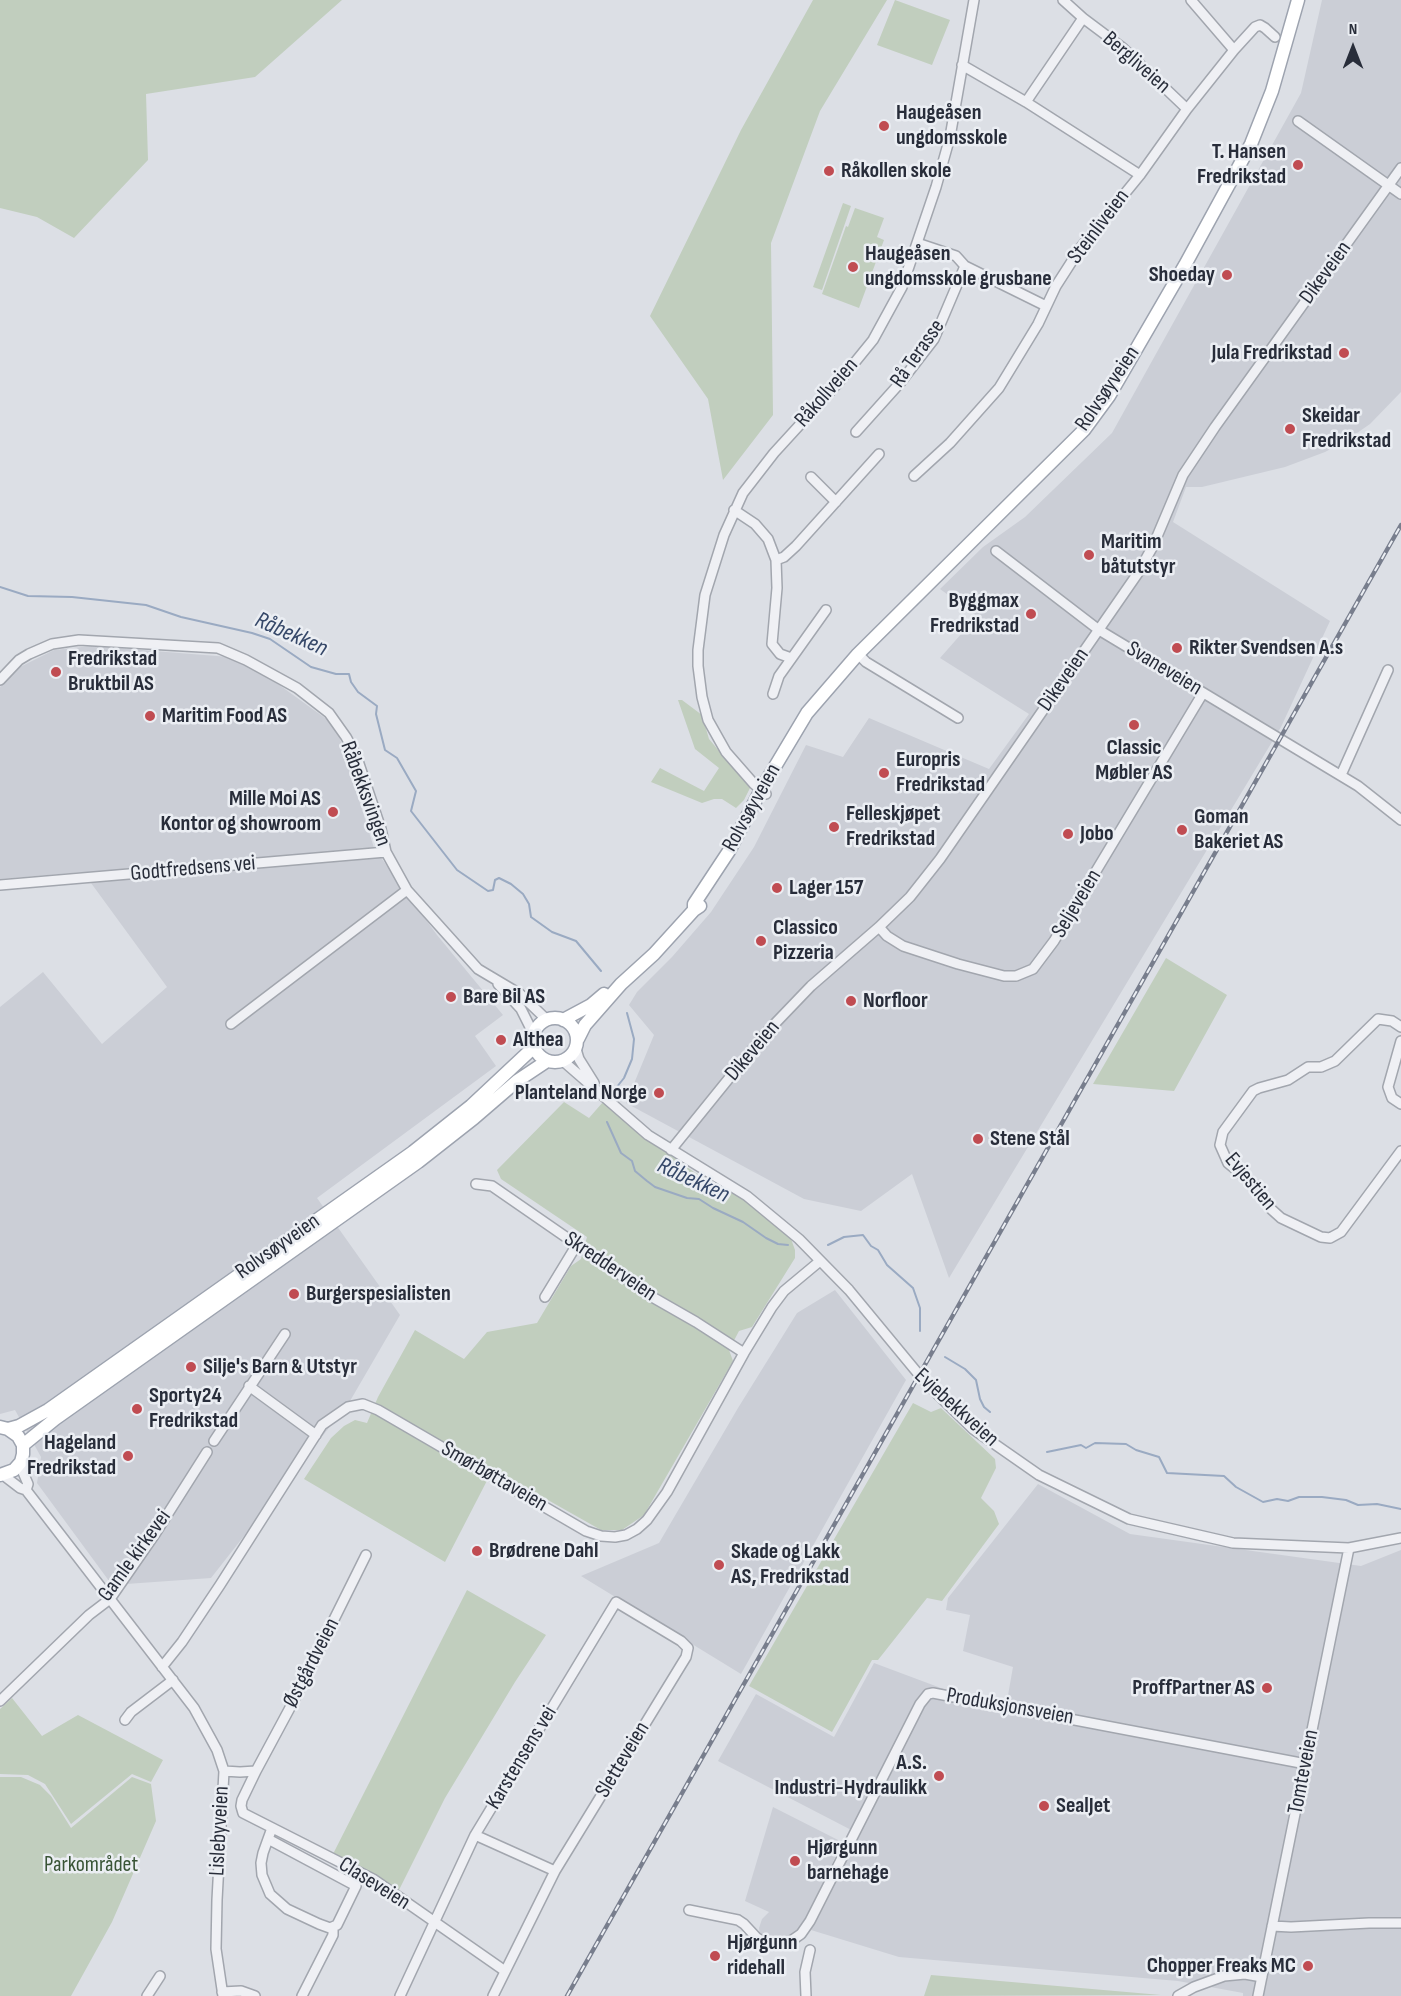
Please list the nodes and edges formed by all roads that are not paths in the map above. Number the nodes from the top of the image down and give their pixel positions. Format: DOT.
graph roads {
  1 [pos="974,0"];
  2 [pos="1063,0"];
  3 [pos="1191,0"];
  4 [pos="1298,0"];
  5 [pos="1083,18"];
  6 [pos="1275,37"];
  7 [pos="1234,50"];
  8 [pos="962,65"];
  9 [pos="1026,102"];
  10 [pos="1187,109"];
  11 [pos="1298,121"];
  12 [pos="1401,168"];
  13 [pos="1140,175"];
  14 [pos="1390,184"];
  15 [pos="1401,194"];
  16 [pos="917,243"];
  17 [pos="965,266"];
  18 [pos="1046,306"];
  19 [pos="856,432"];
  20 [pos="879,454"];
  21 [pos="811,477"];
  22 [pos="914,477"];
  23 [pos="836,502"];
  24 [pos="734,510"];
  25 [pos="996,551"];
  26 [pos="776,560"];
  27 [pos="826,610"];
  28 [pos="1099,630"];
  29 [pos="858,654"];
  30 [pos="791,658"];
  31 [pos="1388,670"];
  32 [pos="0,680"];
  33 [pos="1203,693"];
  34 [pos="772,694"];
  35 [pos="958,718"];
  36 [pos="1341,775"];
  37 [pos="766,787"];
  38 [pos="1401,820"];
  39 [pos="386,852"];
  40 [pos="0,885"];
  41 [pos="407,890"];
  42 [pos="879,927"];
  43 [pos="496,982"];
  44 [pos="621,984"];
  45 [pos="547,1020"];
  46 [pos="563,1020"];
  47 [pos="231,1024"];
  48 [pos="1401,1027"];
  49 [pos="534,1041"];
  50 [pos="1401,1041"];
  51 [pos="577,1044"];
  52 [pos="547,1061"];
  53 [pos="563,1061"];
  54 [pos="598,1091"];
  55 [pos="1401,1104"];
  56 [pos="671,1150"];
  57 [pos="1401,1151"];
  58 [pos="476,1184"];
  59 [pos="576,1246"];
  60 [pos="820,1261"];
  61 [pos="545,1298"];
  62 [pos="285,1334"];
  63 [pos="744,1353"];
  64 [pos="249,1386"];
  65 [pos="4,1428"];
  66 [pos="316,1435"];
  67 [pos="214,1441"];
  68 [pos="23,1445"];
  69 [pos="207,1452"];
  70 [pos="21,1462"];
  71 [pos="2,1475"];
  72 [pos="26,1490"];
  73 [pos="1401,1538"];
  74 [pos="1349,1548"];
  75 [pos="366,1555"];
  76 [pos="110,1599"];
  77 [pos="688,1647"];
  78 [pos="162,1667"];
  79 [pos="173,1680"];
  80 [pos="0,1701"];
  81 [pos="125,1720"];
  82 [pos="1306,1764"];
  83 [pos="224,1771"];
  84 [pos="256,1771"];
  85 [pos="241,1806"];
  86 [pos="272,1828"];
  87 [pos="475,1835"];
  88 [pos="268,1839"];
  89 [pos="555,1871"];
  90 [pos="689,1910"];
  91 [pos="434,1922"];
  92 [pos="1401,1923"];
  93 [pos="1272,1926"];
  94 [pos="333,1927"];
  95 [pos="810,1950"];
  96 [pos="505,1971"];
  97 [pos="160,1976"];
  98 [pos="1262,1977"];
  99 [pos="223,1994"];
  100 [pos="147,1996"];
  101 [pos="255,1996"];
  102 [pos="302,1996"];
  103 [pos="400,1996"];
  104 [pos="493,1996"];
  105 [pos="806,1996"];
  106 [pos="1178,1996"];
  107 [pos="1258,1996"];
  1 -- 8 [label="street, Råkollveien"];
  2 -- 5 [label="street, Bergliveien"];
  3 -- 7 [label="street"];
  4 -- 29 [label="main road, Rolvsøyveien"];
  5 -- 9 [label="street, Bergliveien"];
  5 -- 10 [label="street, Bergliveien"];
  6 -- 7 [label="street, Steinliveien"];
  7 -- 10 [label="street, Steinliveien"];
  8 -- 9 [label="street"];
  8 -- 16 [label="street, Råkollveien"];
  9 -- 13 [label="street"];
  10 -- 13 [label="street, Steinliveien"];
  11 -- 14 [label="street"];
  12 -- 14 [label="street, Dikeveien"];
  13 -- 18 [label="street, Steinliveien"];
  14 -- 15 [label="street"];
  14 -- 28 [label="street, Dikeveien"];
  16 -- 17 [label="street"];
  16 -- 24 [label="street, Råkollveien"];
  17 -- 18 [label="street"];
  17 -- 19 [label="street, Rå Terasse"];
  18 -- 22 [label="street, Steinliveien"];
  20 -- 23 [label="street"];
  21 -- 23 [label="street"];
  23 -- 26 [label="street"];
  24 -- 26 [label="street"];
  24 -- 37 [label="street, Råkollveien"];
  25 -- 28 [label="street, Svaneveien"];
  26 -- 30 [label="street"];
  27 -- 30 [label="street"];
  28 -- 33 [label="street, Svaneveien"];
  28 -- 42 [label="street, Dikeveien"];
  29 -- 35 [label="street"];
  29 -- 37 [label="main road, Rolvsøyveien"];
  30 -- 34 [label="street"];
  31 -- 36 [label="street"];
  32 -- 39 [label="street, Råbekksvingen"];
  33 -- 36 [label="street, Svaneveien"];
  33 -- 42 [label="street, Seljeveien"];
  36 -- 38 [label="street, Svaneveien"];
  37 -- 44 [label="main road, Rolvsøyveien"];
  39 -- 40 [label="street, Godtfredsens vei"];
  39 -- 41 [label="street, Råbekksvingen"];
  41 -- 43 [label="street, Råbekksvingen"];
  41 -- 47 [label="street"];
  42 -- 56 [label="street, Dikeveien"];
  43 -- 45 [label="street, Råbekksvingen"];
  43 -- 49 [label="street, Råbekksvingen"];
  44 -- 46 [label="main road, Rolvsøyveien"];
  44 -- 51 [label="main road, Rolvsøyveien"];
  45 -- 46 [label="main road"];
  45 -- 49 [label="main road"];
  46 -- 51 [label="main road"];
  48 -- 57 [label="street, Evjestien"];
  49 -- 52 [label="main road"];
  49 -- 65 [label="main road, Rolvsøyveien"];
  50 -- 55 [label="street"];
  51 -- 53 [label="main road"];
  51 -- 54 [label="street, Evjebekkveien"];
  52 -- 53 [label="main road"];
  52 -- 68 [label="main road, Rolvsøyveien"];
  53 -- 54 [label="street, Evjebekkveien"];
  54 -- 56 [label="street, Evjebekkveien"];
  56 -- 60 [label="street, Evjebekkveien"];
  58 -- 59 [label="street, Skredderveien"];
  59 -- 61 [label="street"];
  59 -- 63 [label="street, Skredderveien"];
  60 -- 63 [label="street, Smørbøttaveien"];
  60 -- 74 [label="street, Evjebekkveien"];
  62 -- 64 [label="street"];
  63 -- 66 [label="street, Smørbøttaveien"];
  64 -- 66 [label="street"];
  64 -- 67 [label="street"];
  65 -- 68 [label="main road"];
  66 -- 78 [label="street, Smørbøttaveien"];
  68 -- 70 [label="main road"];
  69 -- 76 [label="street, Gamle kirkevei"];
  70 -- 71 [label="main road"];
  70 -- 72 [label="street, Lislebyveien"];
  71 -- 72 [label="street, Lislebyveien"];
  72 -- 76 [label="street, Lislebyveien"];
  73 -- 74 [label="street, Evjebekkveien"];
  74 -- 82 [label="street, Tomteveien"];
  75 -- 84 [label="street, Østgårdveien"];
  76 -- 78 [label="street, Lislebyveien"];
  76 -- 80 [label="street, Gamle kirkevei"];
  77 -- 87 [label="street, Karstensens vei"];
  77 -- 89 [label="street, Sletteveien"];
  78 -- 79 [label="street, Lislebyveien"];
  79 -- 81 [label="street"];
  79 -- 83 [label="street, Lislebyveien"];
  82 -- 90 [label="street, Produksjonsveien"];
  82 -- 93 [label="street, Tomteveien"];
  83 -- 84 [label="street"];
  83 -- 99 [label="street, Lislebyveien"];
  84 -- 85 [label="street, Østgårdveien"];
  85 -- 86 [label="street, Claseveien"];
  86 -- 88 [label="street"];
  86 -- 91 [label="street, Claseveien"];
  87 -- 89 [label="street"];
  87 -- 91 [label="street, Karstensens vei"];
  88 -- 94 [label="street"];
  88 -- 94 [label="street"];
  89 -- 96 [label="street, Sletteveien"];
  91 -- 96 [label="street, Claseveien"];
  91 -- 103 [label="street, Karstensens vei"];
  92 -- 93 [label="street"];
  93 -- 98 [label="street, Tomteveien"];
  94 -- 102 [label="street"];
  95 -- 105 [label="street"];
  96 -- 104 [label="street, Sletteveien"];
  97 -- 100 [label="street"];
  98 -- 106 [label="street"];
  98 -- 107 [label="street, Tomteveien"];
  99 -- 101 [label="street"];
}
